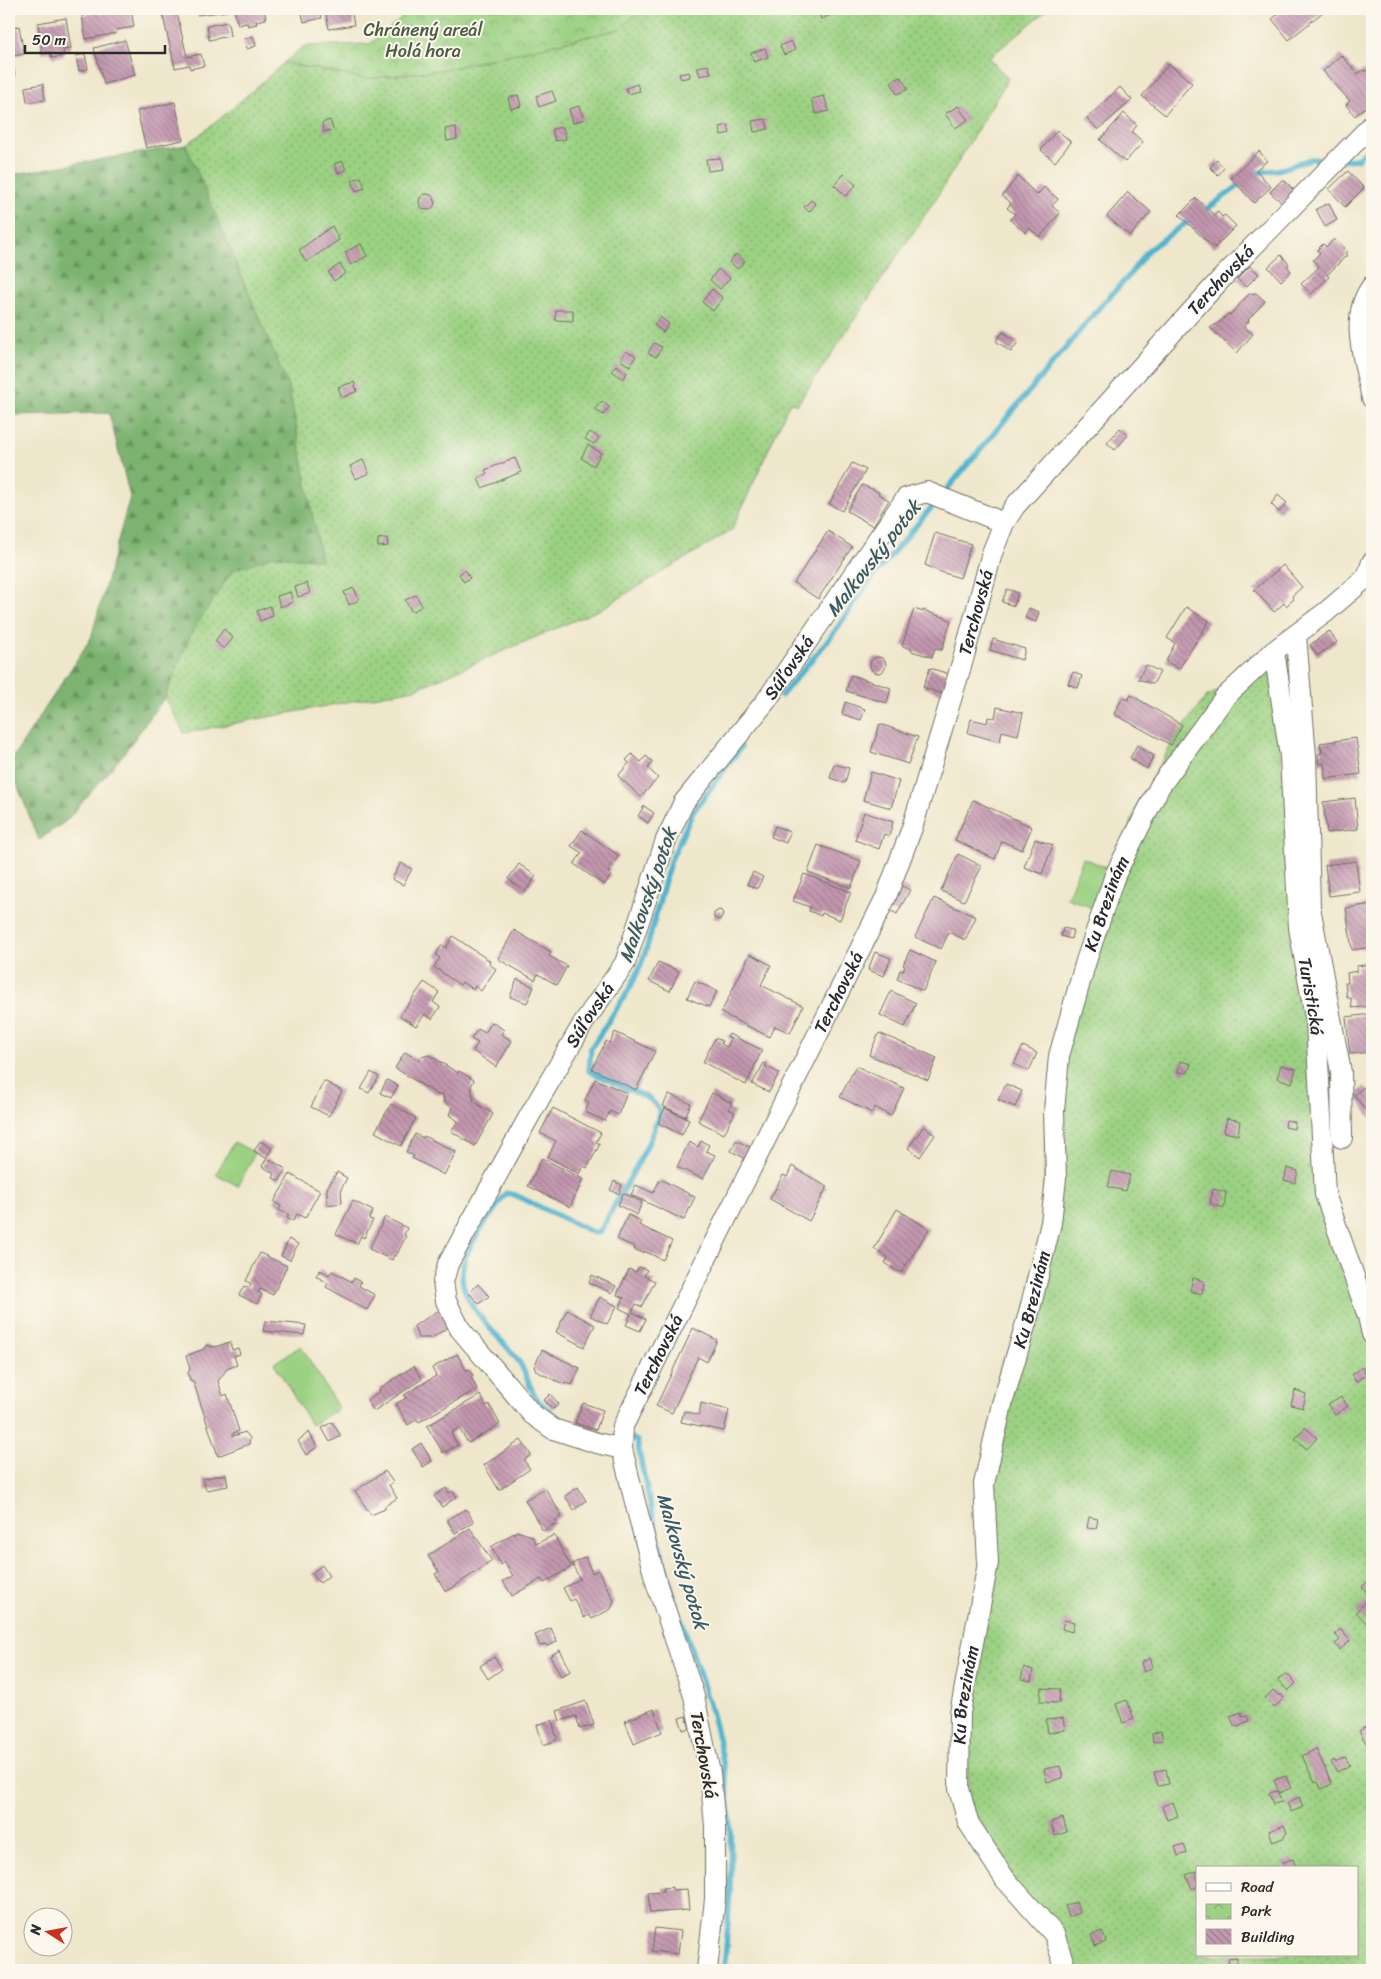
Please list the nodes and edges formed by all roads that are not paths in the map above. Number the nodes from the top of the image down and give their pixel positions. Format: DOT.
graph roads {
  1 [pos="1372,125"];
  2 [pos="1372,286"];
  3 [pos="1372,398"];
  4 [pos="1004,524"];
  5 [pos="1372,562"];
  6 [pos="1296,635"];
  7 [pos="1274,651"];
  8 [pos="1342,1138"];
  9 [pos="1372,1334"];
  10 [pos="623,1439"];
  11 [pos="707,1970"];
  12 [pos="1063,1970"];
  1 -- 4 [label="street, Terchovská"];
  2 -- 3 [label="street"];
  4 -- 10 [label="street, Terchovská"];
  4 -- 10 [label="street, Súľovská"];
  5 -- 6 [label="street, Ku Brezinám"];
  6 -- 7 [label="street, Ku Brezinám"];
  6 -- 8 [label="street, Turistická"];
  7 -- 9 [label="street, Turistická"];
  7 -- 12 [label="street, Ku Brezinám"];
  10 -- 11 [label="street, Terchovská"];
}
